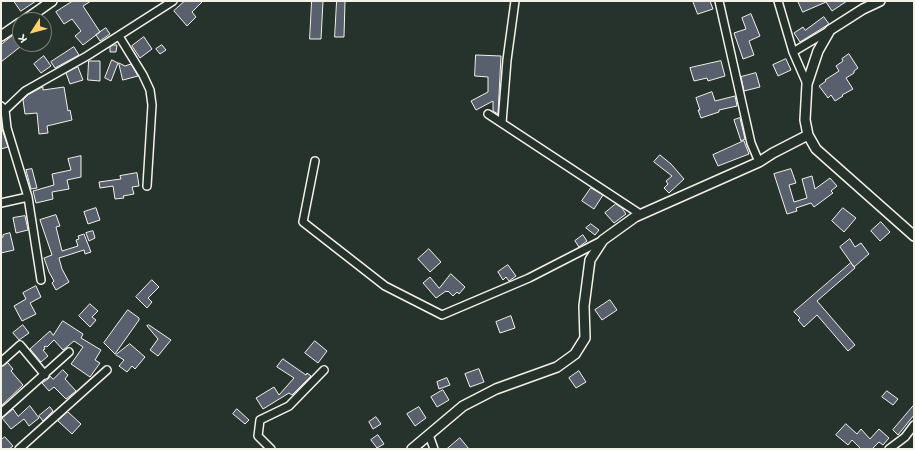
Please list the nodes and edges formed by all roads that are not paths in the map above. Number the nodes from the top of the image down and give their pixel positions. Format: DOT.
graph roads {
  1 [pos="52,1"];
  2 [pos="173,1"];
  3 [pos="515,1"];
  4 [pos="719,1"];
  5 [pos="778,1"];
  6 [pos="880,1"];
  7 [pos="36,12"];
  8 [pos="12,28"];
  9 [pos="830,30"];
  10 [pos="1,36"];
  11 [pos="119,36"];
  12 [pos="793,52"];
  13 [pos="807,84"];
  14 [pos="3,108"];
  15 [pos="488,114"];
  16 [pos="502,123"];
  17 [pos="808,135"];
  18 [pos="315,161"];
  19 [pos="759,162"];
  20 [pos="147,186"];
  21 [pos="28,197"];
  22 [pos="1,203"];
  23 [pos="640,214"];
  24 [pos="914,236"];
  25 [pos="603,240"];
  26 [pos="41,280"];
  27 [pos="69,352"];
  28 [pos="1,362"];
  29 [pos="107,370"];
  30 [pos="324,370"];
  31 [pos="45,375"];
  32 [pos="1,413"];
  33 [pos="914,425"];
  34 [pos="429,435"];
  35 [pos="19,449"];
  36 [pos="271,449"];
  37 [pos="412,449"];
  38 [pos="434,449"];
  39 [pos="889,449"];
  1 -- 7 [label="street"];
  2 -- 11 [label="street"];
  3 -- 16 [label="street"];
  4 -- 19 [label="street"];
  5 -- 12 [label="street"];
  6 -- 9 [label="street"];
  8 -- 10 [label="street"];
  9 -- 12 [label="street"];
  9 -- 13 [label="street"];
  11 -- 14 [label="street"];
  11 -- 20 [label="street"];
  12 -- 13 [label="street"];
  13 -- 17 [label="street"];
  14 -- 21 [label="street"];
  15 -- 16 [label="street"];
  16 -- 23 [label="street"];
  17 -- 19 [label="street"];
  17 -- 24 [label="street"];
  18 -- 25 [label="street"];
  19 -- 23 [label="street"];
  21 -- 22 [label="street"];
  21 -- 26 [label="street"];
  23 -- 25 [label="street"];
  25 -- 34 [label="street"];
  27 -- 31 [label="street"];
  28 -- 31 [label="street"];
  29 -- 35 [label="street"];
  30 -- 36 [label="street"];
  31 -- 32 [label="street"];
  33 -- 39 [label="street"];
  34 -- 37 [label="street"];
  34 -- 38 [label="street"];
}
